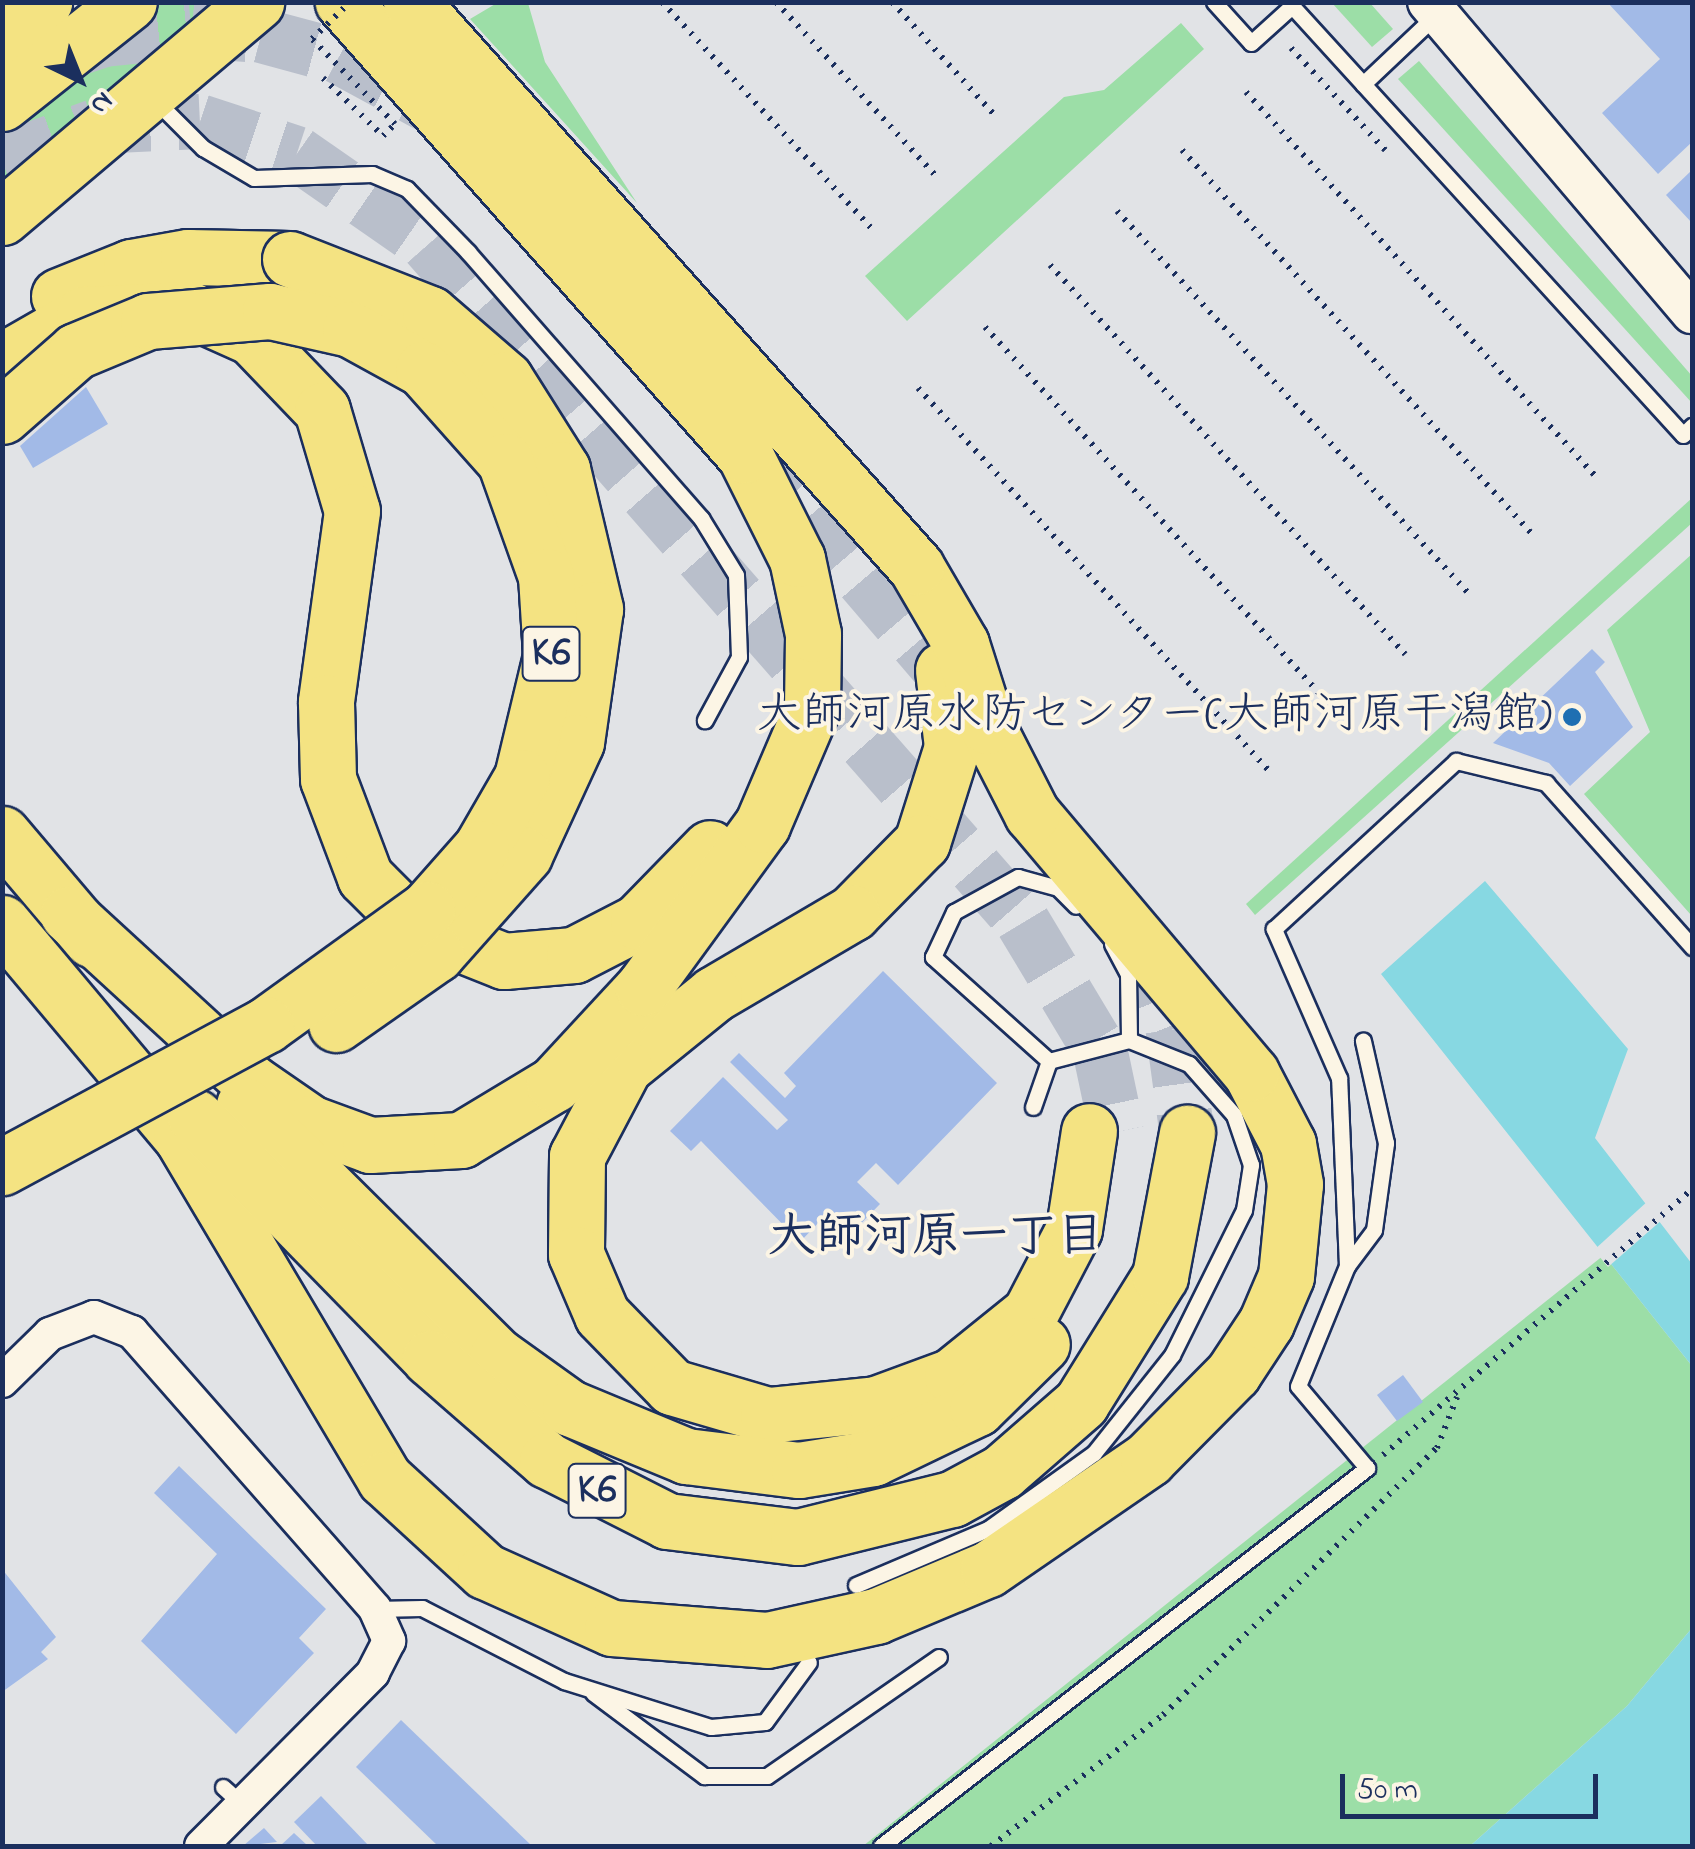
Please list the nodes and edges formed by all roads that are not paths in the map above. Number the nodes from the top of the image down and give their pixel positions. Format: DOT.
graph roads {
  1 [pos="44,2"];
  2 [pos="128,2"];
  3 [pos="256,2"];
  4 [pos="312,2"];
  5 [pos="1214,2"];
  6 [pos="367,9"];
  7 [pos="1432,9"];
  8 [pos="2,47"];
  9 [pos="1364,84"];
  10 [pos="149,94"];
  11 [pos="2,104"];
  12 [pos="2,217"];
  13 [pos="1692,314"];
  14 [pos="2,333"];
  15 [pos="2,361"];
  16 [pos="2,416"];
  17 [pos="791,427"];
  18 [pos="1688,430"];
  19 [pos="780,515"];
  20 [pos="705,720"];
  21 [pos="2,834"];
  22 [pos="68,914"];
  23 [pos="2,921"];
  24 [pos="1692,947"];
  25 [pos="1129,1040"];
  26 [pos="1364,1041"];
  27 [pos="1049,1062"];
  28 [pos="1032,1107"];
  29 [pos="1187,1133"];
  30 [pos="2,1167"];
  31 [pos="2,1208"];
  32 [pos="1346,1266"];
  33 [pos="2,1381"];
  34 [pos="856,1585"];
  35 [pos="375,1608"];
  36 [pos="940,1657"];
  37 [pos="808,1662"];
  38 [pos="586,1688"];
  39 [pos="202,1846"];
  40 [pos="881,1846"];
  1 -- 8 [label="highway"];
  2 -- 11 [label="highway"];
  3 -- 10 [label="highway"];
  4 -- 6 [label="highway"];
  5 -- 9 [label="lane"];
  6 -- 17 [label="highway"];
  6 -- 19 [label="highway"];
  7 -- 9 [label="lane"];
  7 -- 13 [label="street"];
  9 -- 18 [label="lane"];
  10 -- 12 [label="highway"];
  10 -- 20 [label="lane"];
  14 -- 31 [label="highway, K6, bridge"];
  15 -- 19 [label="highway"];
  16 -- 30 [label="highway, K6, bridge"];
  17 -- 22 [label="highway, K6"];
  17 -- 23 [label="highway"];
  19 -- 22 [label="highway"];
  21 -- 22 [label="highway, K6"];
  23 -- 29 [label="highway, K6"];
  24 -- 32 [label="lane"];
  25 -- 27 [label="lane"];
  25 -- 27 [label="lane"];
  25 -- 34 [label="lane"];
  26 -- 32 [label="lane"];
  27 -- 28 [label="lane"];
  32 -- 40 [label="lane"];
  33 -- 35 [label="street"];
  35 -- 38 [label="lane"];
  35 -- 39 [label="street"];
  36 -- 38 [label="lane"];
  37 -- 38 [label="lane"];
}
